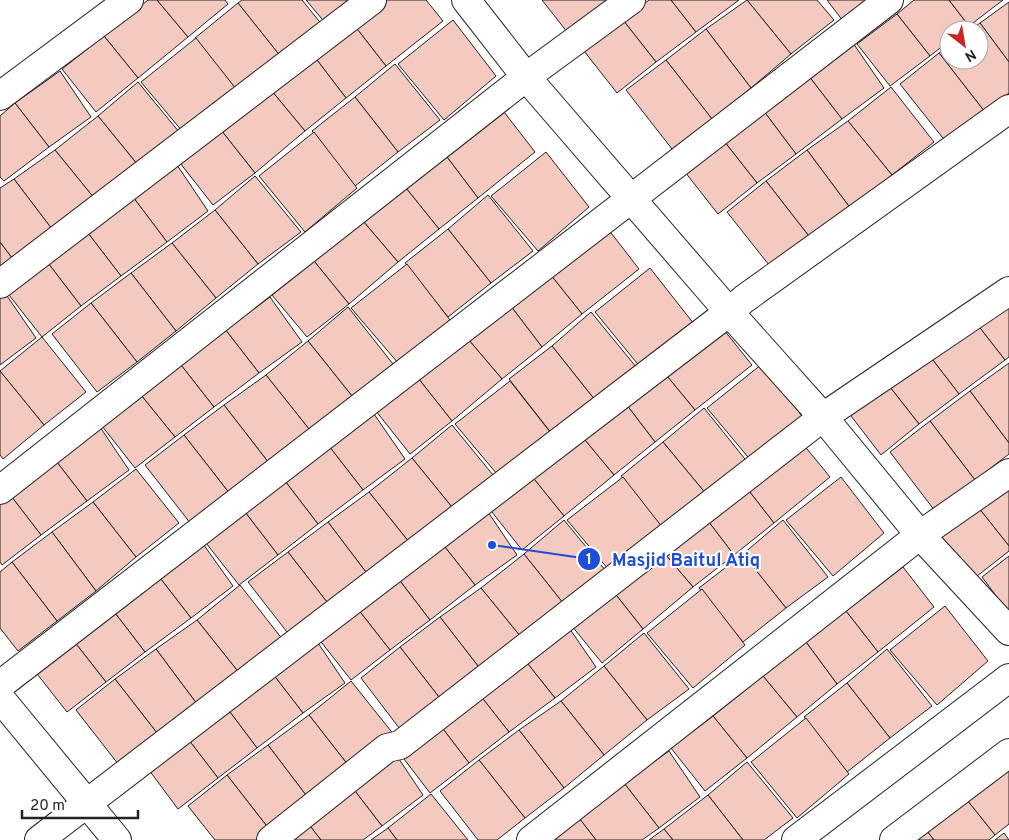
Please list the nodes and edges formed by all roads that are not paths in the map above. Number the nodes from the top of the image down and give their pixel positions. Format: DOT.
graph roads {
  1 [pos="129,0"];
  2 [pos="372,0"];
  3 [pos="466,0"];
  4 [pos="631,0"];
  5 [pos="889,0"];
  6 [pos="526,77"];
  7 [pos="1,92"];
  8 [pos="1009,109"];
  9 [pos="631,199"];
  10 [pos="0,284"];
  11 [pos="1009,291"];
  12 [pos="729,312"];
  13 [pos="823,417"];
  14 [pos="1009,473"];
  15 [pos="0,490"];
  16 [pos="920,535"];
  17 [pos="1009,631"];
  18 [pos="1009,678"];
  19 [pos="0,685"];
  20 [pos="0,698"];
  21 [pos="1009,753"];
  22 [pos="86,804"];
  23 [pos="39,840"];
  24 [pos="116,840"];
  25 [pos="271,840"];
  26 [pos="530,840"];
  27 [pos="796,840"];
  28 [pos="894,840"];
  1 -- 7 [label="street"];
  2 -- 10 [label="street"];
  3 -- 6 [label="street"];
  4 -- 6 [label="street"];
  5 -- 9 [label="street"];
  6 -- 9 [label="street"];
  6 -- 15 [label="street"];
  8 -- 12 [label="street"];
  9 -- 12 [label="street"];
  9 -- 19 [label="street"];
  11 -- 13 [label="street"];
  12 -- 13 [label="street"];
  12 -- 22 [label="street"];
  13 -- 16 [label="street"];
  13 -- 25 [label="street"];
  14 -- 16 [label="street"];
  16 -- 17 [label="street"];
  16 -- 26 [label="street"];
  18 -- 27 [label="street"];
  20 -- 22 [label="street"];
  21 -- 28 [label="street"];
  22 -- 23 [label="street"];
  22 -- 24 [label="street"];
}
